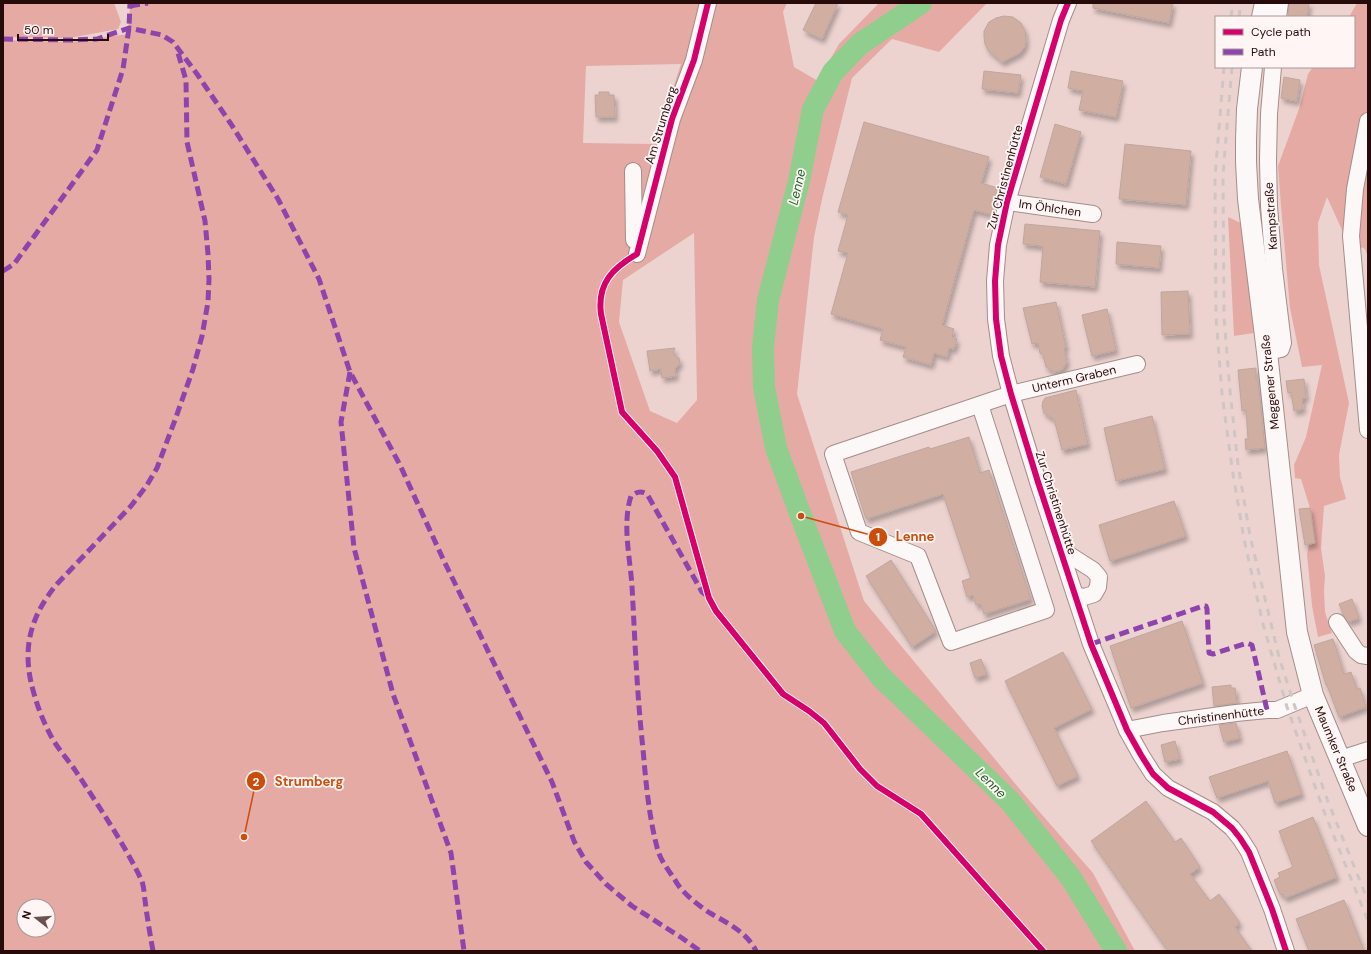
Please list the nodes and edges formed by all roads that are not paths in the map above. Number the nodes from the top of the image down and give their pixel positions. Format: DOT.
graph roads {
  1 [pos="708,3"];
  2 [pos="1068,3"];
  3 [pos="1265,3"];
  4 [pos="1280,3"];
  5 [pos="1262,16"];
  6 [pos="1278,16"];
  7 [pos="1252,68"];
  8 [pos="1273,68"];
  9 [pos="1368,121"];
  10 [pos="633,171"];
  11 [pos="1007,202"];
  12 [pos="1093,214"];
  13 [pos="1267,352"];
  14 [pos="1137,364"];
  15 [pos="1011,394"];
  16 [pos="980,405"];
  17 [pos="1368,430"];
  18 [pos="1060,549"];
  19 [pos="1075,595"];
  20 [pos="1337,622"];
  21 [pos="1368,659"];
  22 [pos="1314,695"];
  23 [pos="1127,730"];
  24 [pos="1368,750"];
  25 [pos="1340,760"];
  26 [pos="1368,826"];
  27 [pos="1286,951"];
  1 -- 10 [label="street, Am Strumberg"];
  2 -- 11 [label="street, Zur Christinenhütte"];
  3 -- 5 [label="main road"];
  4 -- 6 [label="street"];
  7 -- 13 [label="main road, Meggener Straße"];
  8 -- 13 [label="street, Kampstraße"];
  9 -- 17 [label="street"];
  11 -- 12 [label="street, Im Öhlchen"];
  11 -- 15 [label="street, Zur Christinenhütte"];
  13 -- 22 [label="main road, Meggener Straße"];
  14 -- 15 [label="street, Unterm Graben"];
  15 -- 16 [label="street, Unterm Graben"];
  15 -- 18 [label="street, Zur Christinenhütte"];
  16 -- 16 [label="street, Unterm Graben"];
  18 -- 19 [label="street, Zur Christinenhütte"];
  18 -- 19 [label="street"];
  19 -- 23 [label="street, Zur Christinenhütte"];
  20 -- 21 [label="street"];
  22 -- 23 [label="street, Christinenhütte"];
  22 -- 25 [label="main road, Maumker Straße"];
  23 -- 27 [label="street, Zur Christinenhütte"];
  24 -- 25 [label="street"];
  25 -- 26 [label="main road, Maumker Straße"];
}
